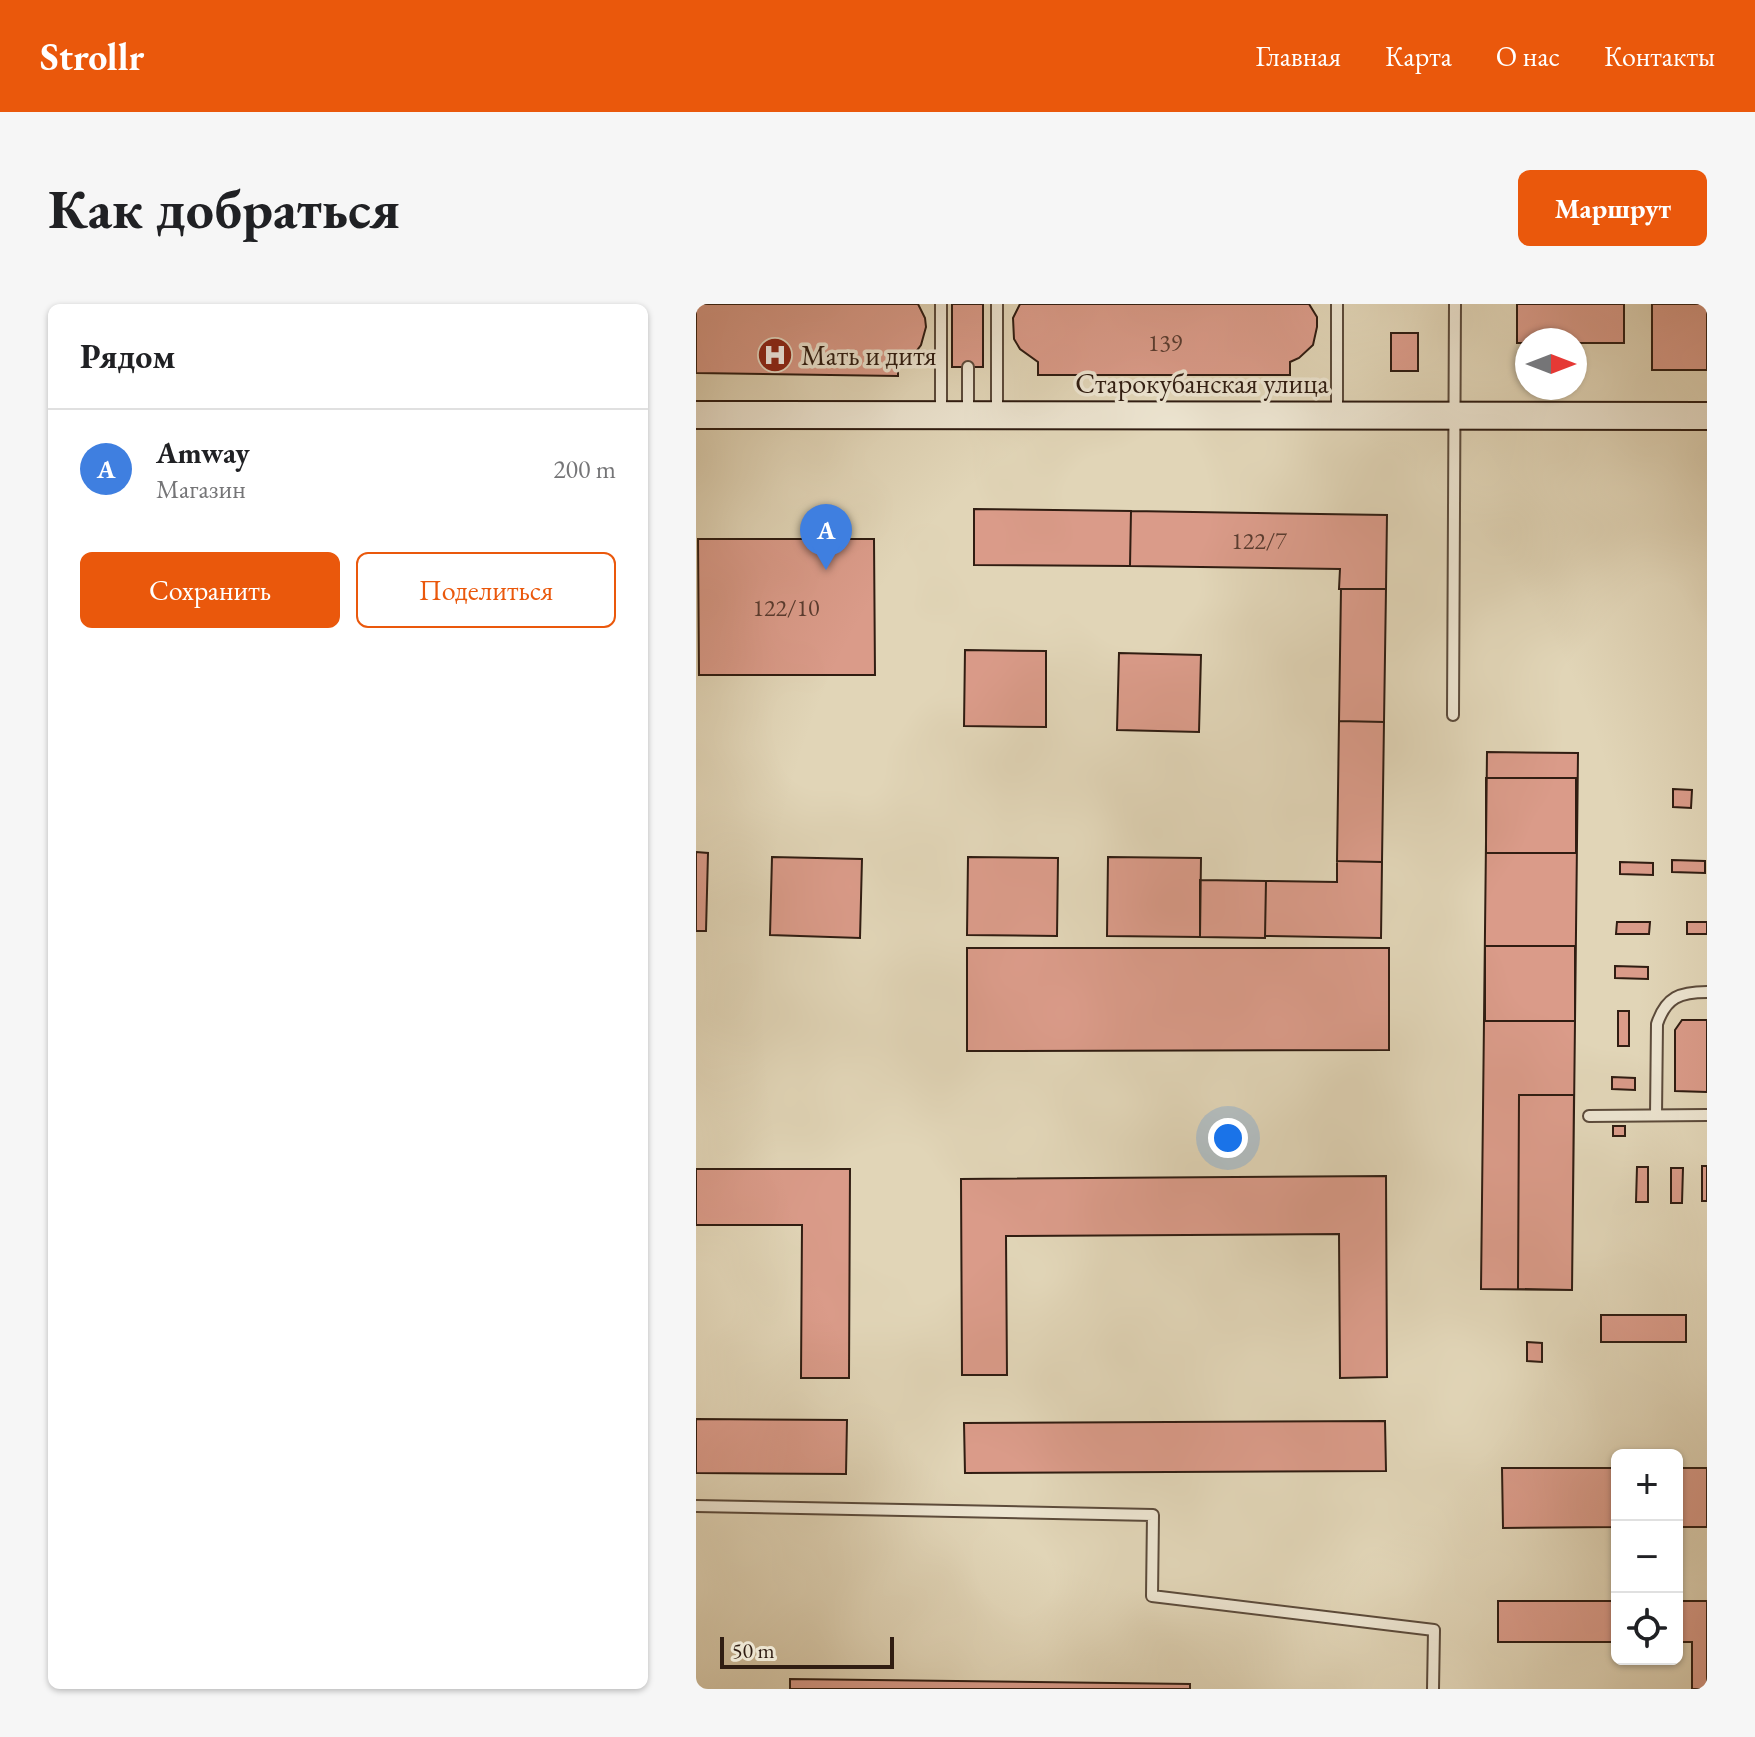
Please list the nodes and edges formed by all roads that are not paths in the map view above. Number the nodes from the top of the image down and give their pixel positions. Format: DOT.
graph roads {
  1 [pos="941,304"];
  2 [pos="997,304"];
  3 [pos="1337,304"];
  4 [pos="1455,304"];
  5 [pos="968,367"];
  6 [pos="941,414"];
  7 [pos="968,414"];
  8 [pos="997,414"];
  9 [pos="696,415"];
  10 [pos="1337,415"];
  11 [pos="1454,415"];
  12 [pos="1707,416"];
  13 [pos="1453,715"];
  14 [pos="1707,992"];
  15 [pos="1656,1115"];
  16 [pos="1707,1115"];
  17 [pos="1589,1116"];
  18 [pos="696,1506"];
  19 [pos="1433,1689"];
  1 -- 6 [label="lane"];
  2 -- 8 [label="lane"];
  3 -- 10 [label="lane"];
  4 -- 11 [label="lane"];
  5 -- 7 [label="lane"];
  6 -- 7 [label="street, Старокубанская улица"];
  6 -- 9 [label="street, Старокубанская улица"];
  7 -- 8 [label="street, Старокубанская улица"];
  8 -- 10 [label="street, Старокубанская улица"];
  10 -- 11 [label="street, Старокубанская улица"];
  11 -- 12 [label="street, Старокубанская улица"];
  11 -- 13 [label="lane"];
  14 -- 15 [label="lane"];
  15 -- 16 [label="lane"];
  15 -- 17 [label="lane"];
  18 -- 19 [label="lane"];
}
